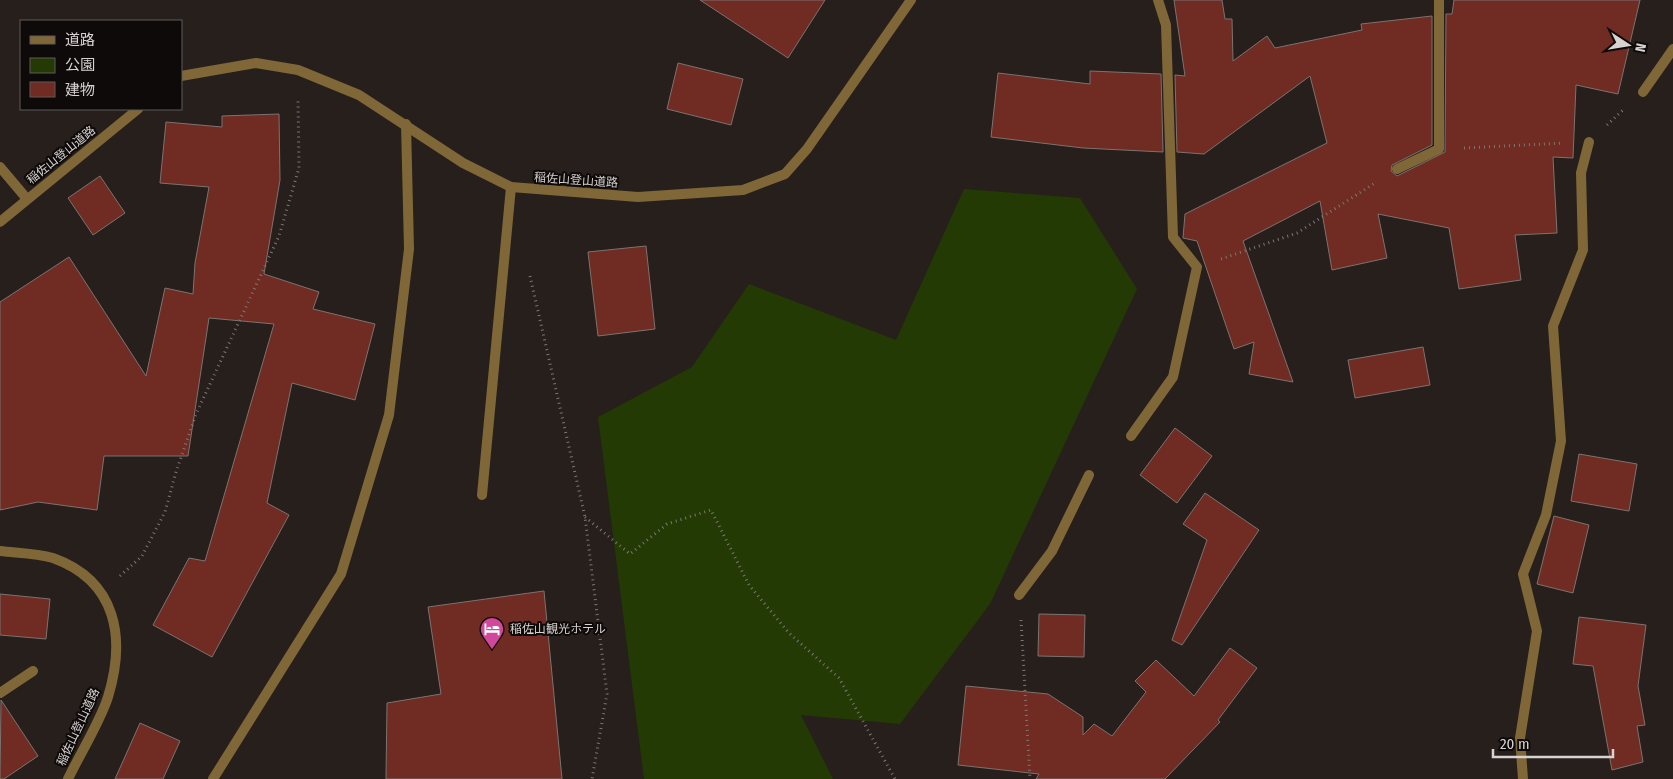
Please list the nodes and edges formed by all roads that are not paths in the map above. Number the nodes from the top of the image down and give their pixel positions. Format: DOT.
graph roads {
  1 [pos="912,0"];
  2 [pos="1158,0"];
  3 [pos="1439,0"];
  4 [pos="1673,49"];
  5 [pos="182,76"];
  6 [pos="1643,92"];
  7 [pos="137,110"];
  8 [pos="406,124"];
  9 [pos="1589,142"];
  10 [pos="0,167"];
  11 [pos="1397,169"];
  12 [pos="511,188"];
  13 [pos="27,199"];
  14 [pos="0,222"];
  15 [pos="1131,436"];
  16 [pos="1089,475"];
  17 [pos="482,494"];
  18 [pos="0,551"];
  19 [pos="1019,595"];
  20 [pos="33,671"];
  21 [pos="0,694"];
  22 [pos="68,779"];
  23 [pos="213,779"];
  24 [pos="1523,779"];
  1 -- 12 [label="street, 稲佐山登山道路"];
  2 -- 15 [label="street"];
  3 -- 11 [label="street"];
  4 -- 6 [label="street"];
  5 -- 8 [label="street, 稲佐山登山道路"];
  7 -- 13 [label="street, 稲佐山登山道路"];
  8 -- 12 [label="street, 稲佐山登山道路"];
  8 -- 23 [label="street"];
  9 -- 24 [label="street"];
  10 -- 13 [label="street"];
  12 -- 17 [label="street"];
  13 -- 14 [label="street, 稲佐山登山道路"];
  16 -- 19 [label="street"];
  18 -- 22 [label="street, 稲佐山登山道路"];
  20 -- 21 [label="street"];
}
